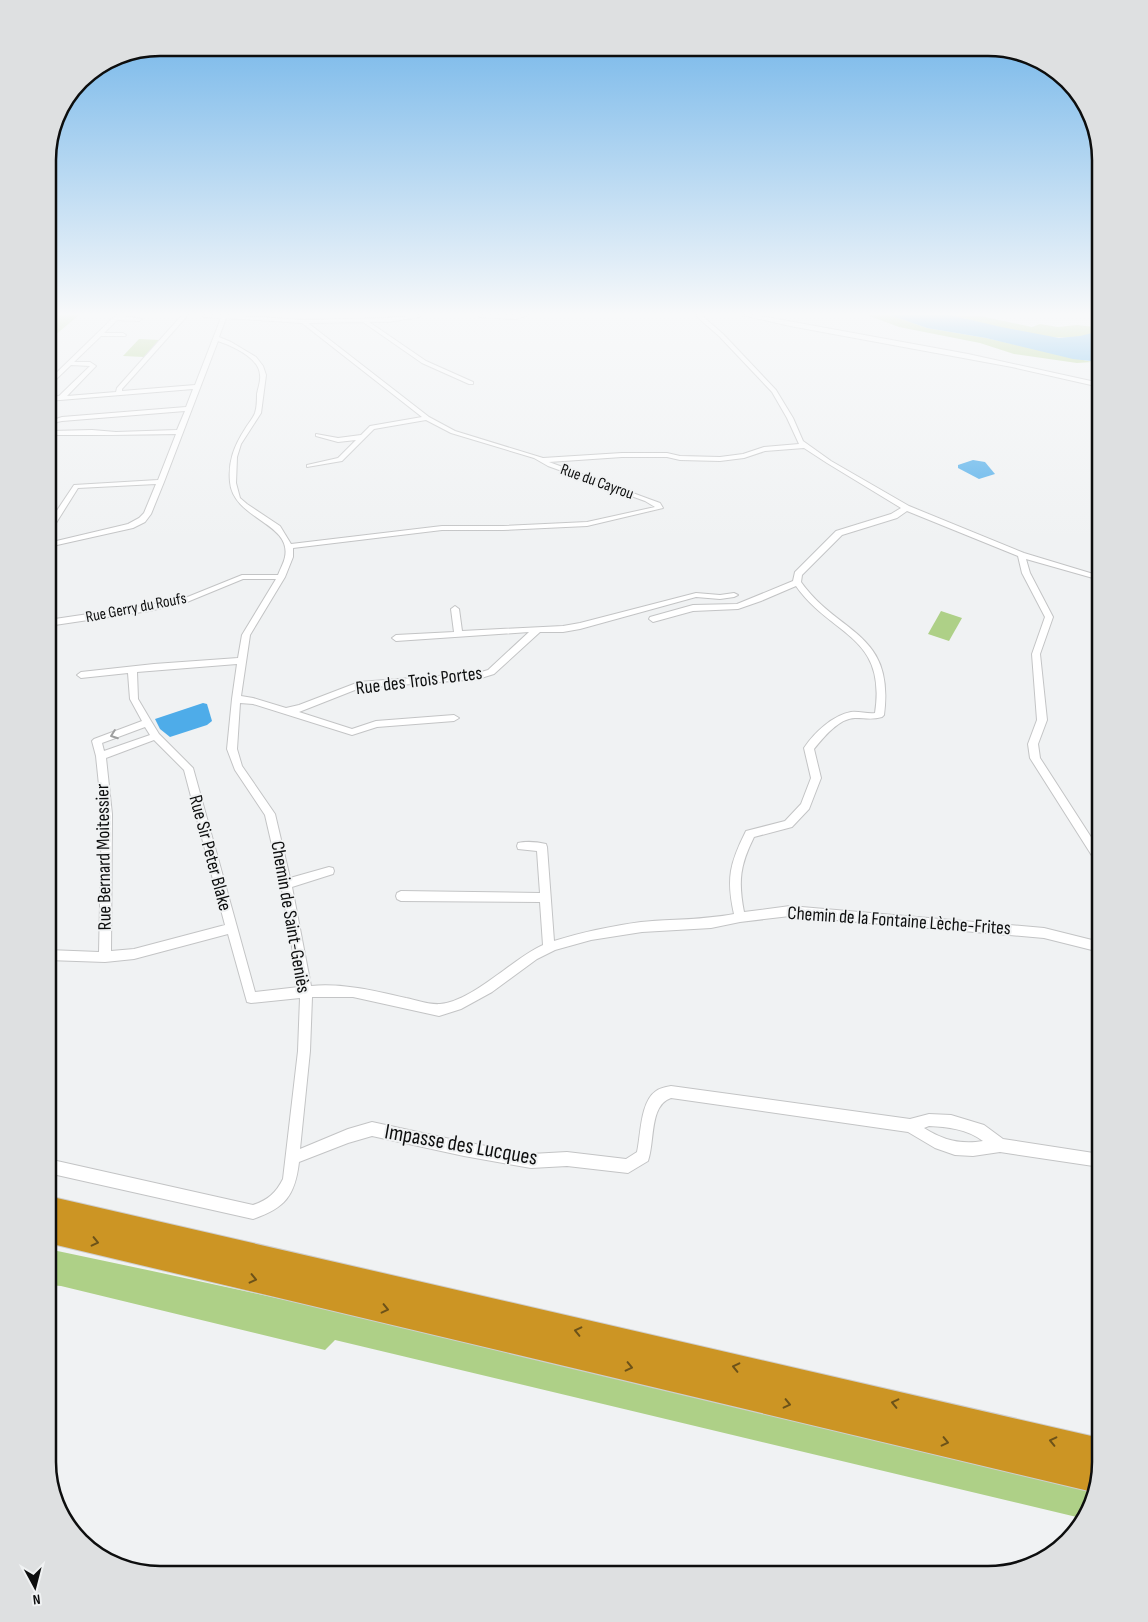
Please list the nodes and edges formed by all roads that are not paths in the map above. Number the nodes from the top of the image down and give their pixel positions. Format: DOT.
graph roads {
  1 [pos="68,391"];
  2 [pos="119,391"];
  3 [pos="156,391"];
  4 [pos="195,391"];
  5 [pos="261,391"];
  6 [pos="392,391"];
  7 [pos="774,391"];
  8 [pos="119,394"];
  9 [pos="56,398"];
  10 [pos="61,398"];
  11 [pos="188,409"];
  12 [pos="427,418"];
  13 [pos="56,422"];
  14 [pos="56,432"];
  15 [pos="179,432"];
  16 [pos="318,436"];
  17 [pos="361,437"];
  18 [pos="805,446"];
  19 [pos="542,460"];
  20 [pos="309,466"];
  21 [pos="161,482"];
  22 [pos="906,508"];
  23 [pos="56,516"];
  24 [pos="56,543"];
  25 [pos="289,546"];
  26 [pos="1021,555"];
  27 [pos="1092,576"];
  28 [pos="281,577"];
  29 [pos="797,582"];
  30 [pos="734,595"];
  31 [pos="455,609"];
  32 [pos="653,619"];
  33 [pos="56,622"];
  34 [pos="538,629"];
  35 [pos="458,633"];
  36 [pos="396,638"];
  37 [pos="241,661"];
  38 [pos="132,669"];
  39 [pos="81,675"];
  40 [pos="236,699"];
  41 [pos="286,711"];
  42 [pos="454,718"];
  43 [pos="147,723"];
  44 [pos="156,736"];
  45 [pos="101,756"];
  46 [pos="522,846"];
  47 [pos="1092,846"];
  48 [pos="329,871"];
  49 [pos="286,884"];
  50 [pos="401,896"];
  51 [pos="545,898"];
  52 [pos="740,917"];
  53 [pos="231,928"];
  54 [pos="1092,945"];
  55 [pos="549,948"];
  56 [pos="56,955"];
  57 [pos="105,957"];
  58 [pos="306,992"];
  59 [pos="910,1126"];
  60 [pos="1000,1145"];
  61 [pos="293,1158"];
  62 [pos="1092,1160"];
  63 [pos="56,1168"];
  64 [pos="56,1210"];
  65 [pos="56,1232"];
  66 [pos="1092,1450"];
  67 [pos="1091,1477"];
  1 -- 10 [label="street"];
  2 -- 8 [label="street"];
  3 -- 8 [label="street"];
  4 -- 11 [label="street"];
  5 -- 25 [label="street"];
  6 -- 12 [label="street, Rue du Cayrou"];
  7 -- 18 [label="street"];
  8 -- 10 [label="street"];
  9 -- 10 [label="street"];
  11 -- 13 [label="street"];
  11 -- 15 [label="street"];
  12 -- 17 [label="street"];
  12 -- 19 [label="street, Rue du Cayrou"];
  14 -- 15 [label="street"];
  15 -- 21 [label="street"];
  16 -- 17 [label="street"];
  17 -- 20 [label="street"];
  18 -- 19 [label="street"];
  18 -- 22 [label="street"];
  19 -- 25 [label="street, Rue du Cayrou"];
  21 -- 23 [label="street"];
  21 -- 24 [label="street"];
  22 -- 26 [label="street"];
  22 -- 29 [label="street"];
  25 -- 28 [label="street, Chemin de Saint-Geniès"];
  26 -- 27 [label="street"];
  26 -- 47 [label="street"];
  28 -- 33 [label="street, Rue Gerry du Roufs"];
  28 -- 37 [label="street, Chemin de Saint-Geniès"];
  29 -- 32 [label="street"];
  29 -- 52 [label="street"];
  30 -- 34 [label="street"];
  31 -- 35 [label="street"];
  34 -- 35 [label="street"];
  34 -- 41 [label="street, Rue des Trois Portes"];
  35 -- 36 [label="street"];
  37 -- 38 [label="street"];
  37 -- 40 [label="street, Chemin de Saint-Geniès"];
  38 -- 39 [label="street"];
  38 -- 43 [label="street, Rue Sir Peter Blake"];
  40 -- 41 [label="street, Rue des Trois Portes"];
  40 -- 49 [label="street, Chemin de Saint-Geniès"];
  41 -- 42 [label="street, Rue des Trois Portes"];
  43 -- 44 [label="street, Rue Sir Peter Blake"];
  43 -- 45 [label="street, one-way"];
  44 -- 45 [label="street"];
  44 -- 53 [label="street, Rue Sir Peter Blake"];
  45 -- 57 [label="street, Rue Bernard Moitessier"];
  46 -- 51 [label="street"];
  48 -- 49 [label="street"];
  49 -- 58 [label="street, Chemin de Saint-Geniès"];
  50 -- 51 [label="street"];
  51 -- 55 [label="street"];
  52 -- 54 [label="street, Chemin de la Fontaine Lèche-Frites"];
  52 -- 55 [label="street, Chemin de la Fontaine Lèche-Frites"];
  53 -- 57 [label="street"];
  53 -- 58 [label="street, Rue Sir Peter Blake"];
  55 -- 58 [label="street, Chemin de la Fontaine Lèche-Frites"];
  56 -- 57 [label="street"];
  58 -- 61 [label="street, Chemin de Saint-Geniès"];
  59 -- 60 [label="street, Impasse des Lucques"];
  59 -- 60 [label="street, Impasse des Lucques"];
  59 -- 61 [label="street, Impasse des Lucques"];
  60 -- 62 [label="street, Impasse des Lucques"];
  61 -- 63 [label="street, Chemin de Saint-Geniès"];
  66 -- 64 [label="highway, one-way"];
  65 -- 67 [label="highway, one-way"];
}
